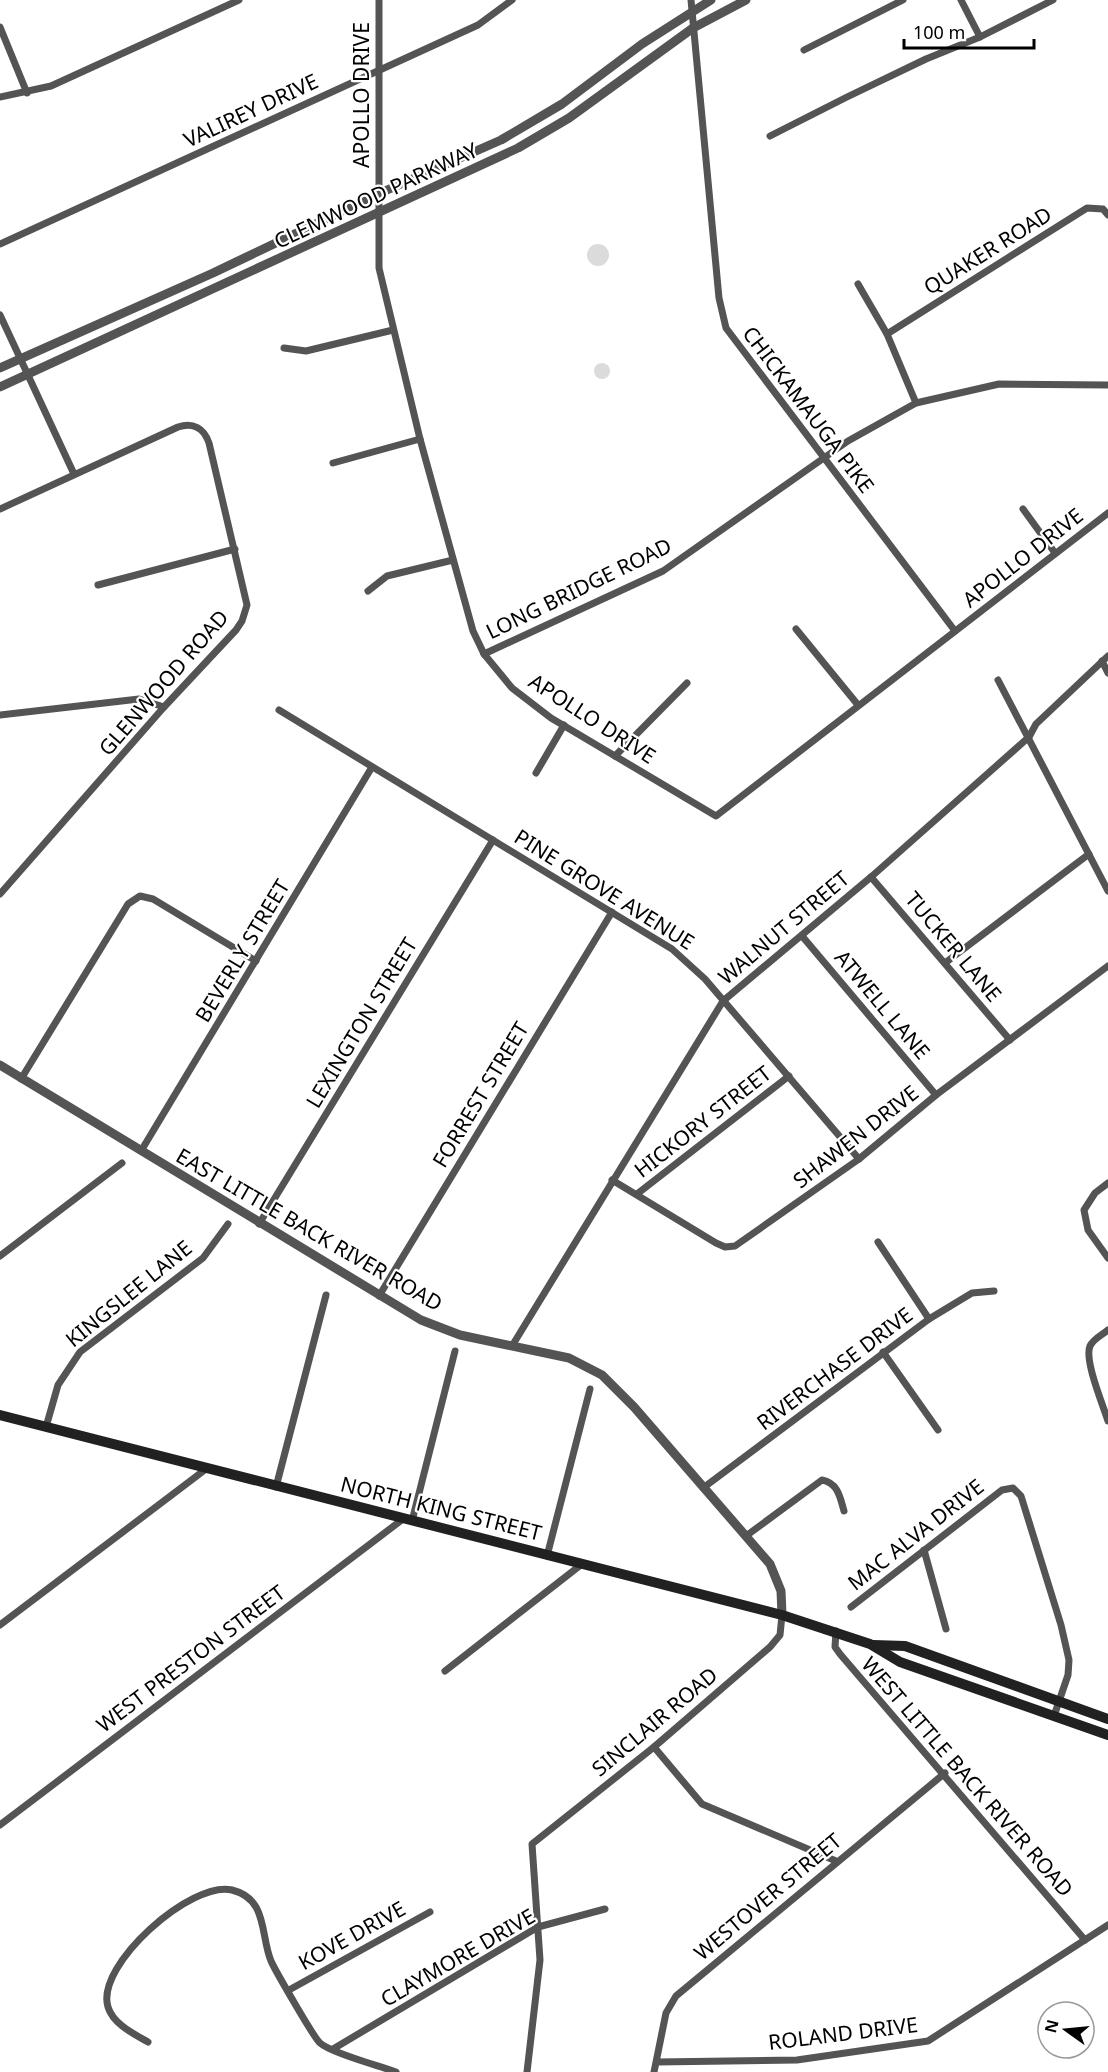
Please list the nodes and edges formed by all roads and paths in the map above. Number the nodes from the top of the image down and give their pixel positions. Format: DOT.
graph roads {
  1 [pos="239,0"];
  2 [pos="379,0"];
  3 [pos="512,0"];
  4 [pos="711,0"];
  5 [pos="746,0"];
  6 [pos="903,0"];
  7 [pos="961,0"];
  8 [pos="1053,0"];
  9 [pos="692,5"];
  10 [pos="0,27"];
  11 [pos="693,28"];
  12 [pos="980,38"];
  13 [pos="804,50"];
  14 [pos="378,72"];
  15 [pos="27,93"];
  16 [pos="0,98"];
  17 [pos="770,136"];
  18 [pos="378,194"];
  19 [pos="378,213"];
  20 [pos="1108,215"];
  21 [pos="0,244"];
  22 [pos="858,284"];
  23 [pos="0,315"];
  24 [pos="393,330"];
  25 [pos="886,334"];
  26 [pos="284,348"];
  27 [pos="21,358"];
  28 [pos="0,368"];
  29 [pos="28,374"];
  30 [pos="1108,386"];
  31 [pos="0,387"];
  32 [pos="915,403"];
  33 [pos="420,439"];
  34 [pos="824,458"];
  35 [pos="333,463"];
  36 [pos="74,474"];
  37 [pos="1023,508"];
  38 [pos="0,509"];
  39 [pos="1108,513"];
  40 [pos="235,549"];
  41 [pos="1055,553"];
  42 [pos="453,560"];
  43 [pos="98,585"];
  44 [pos="368,591"];
  45 [pos="796,629"];
  46 [pos="955,631"];
  47 [pos="484,654"];
  48 [pos="1105,658"];
  49 [pos="1108,673"];
  50 [pos="998,680"];
  51 [pos="687,683"];
  52 [pos="858,705"];
  53 [pos="164,707"];
  54 [pos="279,710"];
  55 [pos="0,715"];
  56 [pos="564,726"];
  57 [pos="1029,736"];
  58 [pos="615,756"];
  59 [pos="372,767"];
  60 [pos="536,773"];
  61 [pos="493,840"];
  62 [pos="1089,854"];
  63 [pos="871,877"];
  64 [pos="1108,891"];
  65 [pos="0,894"];
  66 [pos="612,912"];
  67 [pos="802,936"];
  68 [pos="256,961"];
  69 [pos="945,963"];
  70 [pos="1108,966"];
  71 [pos="723,1001"];
  72 [pos="1010,1040"];
  73 [pos="0,1065"];
  74 [pos="789,1076"];
  75 [pos="21,1078"];
  76 [pos="936,1095"];
  77 [pos="141,1151"];
  78 [pos="859,1159"];
  79 [pos="122,1163"];
  80 [pos="612,1180"];
  81 [pos="1108,1183"];
  82 [pos="637,1194"];
  83 [pos="228,1224"];
  84 [pos="259,1224"];
  85 [pos="878,1242"];
  86 [pos="0,1256"];
  87 [pos="1108,1258"];
  88 [pos="994,1291"];
  89 [pos="326,1295"];
  90 [pos="379,1296"];
  91 [pos="929,1319"];
  92 [pos="1108,1330"];
  93 [pos="512,1346"];
  94 [pos="455,1351"];
  95 [pos="883,1352"];
  96 [pos="590,1389"];
  97 [pos="0,1415"];
  98 [pos="1108,1421"];
  99 [pos="46,1427"];
  100 [pos="938,1430"];
  101 [pos="206,1469"];
  102 [pos="276,1487"];
  103 [pos="703,1488"];
  104 [pos="844,1511"];
  105 [pos="407,1520"];
  106 [pos="746,1536"];
  107 [pos="924,1550"];
  108 [pos="547,1556"];
  109 [pos="582,1564"];
  110 [pos="851,1606"];
  111 [pos="782,1615"];
  112 [pos="0,1624"];
  113 [pos="946,1629"];
  114 [pos="836,1631"];
  115 [pos="870,1644"];
  116 [pos="445,1671"];
  117 [pos="1059,1701"];
  118 [pos="1054,1716"];
  119 [pos="1108,1719"];
  120 [pos="1108,1735"];
  121 [pos="654,1747"];
  122 [pos="945,1773"];
  123 [pos="0,1825"];
  124 [pos="836,1861"];
  125 [pos="605,1909"];
  126 [pos="430,1912"];
  127 [pos="1108,1925"];
  128 [pos="538,1927"];
  129 [pos="1085,1940"];
  130 [pos="289,1990"];
  131 [pos="148,2042"];
  132 [pos="333,2049"];
  133 [pos="657,2062"];
  134 [pos="396,2072"];
  135 [pos="527,2072"];
  136 [pos="654,2072"];
  1 -- 15 [label="street"];
  2 -- 14 [label="street, APOLLO DRIVE"];
  3 -- 14 [label="street, VALIREY DRIVE"];
  4 -- 9 [label="street, CLEMWOOD PARKWAY"];
  5 -- 11 [label="street, CLEMWOOD PARKWAY"];
  6 -- 13 [label="street"];
  7 -- 12 [label="street"];
  8 -- 12 [label="street"];
  9 -- 11 [label="street, CHICKAMAUGA PIKE"];
  9 -- 18 [label="street, CLEMWOOD PARKWAY"];
  10 -- 15 [label="street"];
  11 -- 19 [label="street, CLEMWOOD PARKWAY"];
  11 -- 34 [label="street, CHICKAMAUGA PIKE"];
  12 -- 17 [label="street"];
  14 -- 18 [label="street, APOLLO DRIVE"];
  14 -- 21 [label="street, VALIREY DRIVE"];
  15 -- 16 [label="street"];
  18 -- 19 [label="street, APOLLO DRIVE"];
  18 -- 27 [label="street, CLEMWOOD PARKWAY"];
  19 -- 24 [label="street, APOLLO DRIVE"];
  19 -- 29 [label="street, CLEMWOOD PARKWAY"];
  20 -- 25 [label="street, QUAKER ROAD"];
  22 -- 25 [label="street"];
  23 -- 27 [label="street"];
  24 -- 26 [label="street"];
  24 -- 33 [label="street, APOLLO DRIVE"];
  25 -- 32 [label="street"];
  27 -- 28 [label="street, CLEMWOOD PARKWAY"];
  27 -- 29 [label="street"];
  29 -- 31 [label="street, CLEMWOOD PARKWAY"];
  29 -- 36 [label="street"];
  30 -- 32 [label="street, LONG BRIDGE ROAD"];
  32 -- 34 [label="street, LONG BRIDGE ROAD"];
  33 -- 35 [label="street"];
  33 -- 42 [label="street, APOLLO DRIVE"];
  34 -- 46 [label="street, CHICKAMAUGA PIKE"];
  34 -- 47 [label="street, LONG BRIDGE ROAD"];
  36 -- 38 [label="street"];
  36 -- 40 [label="street, GLENWOOD ROAD"];
  37 -- 41 [label="street"];
  39 -- 41 [label="street, APOLLO DRIVE"];
  40 -- 43 [label="street"];
  40 -- 53 [label="street, GLENWOOD ROAD"];
  41 -- 46 [label="street, APOLLO DRIVE"];
  42 -- 44 [label="street"];
  42 -- 47 [label="street, APOLLO DRIVE"];
  45 -- 52 [label="street"];
  46 -- 52 [label="street, APOLLO DRIVE"];
  47 -- 56 [label="street, APOLLO DRIVE"];
  48 -- 49 [label="street"];
  48 -- 57 [label="street, WALNUT STREET"];
  50 -- 57 [label="street"];
  51 -- 58 [label="street"];
  52 -- 58 [label="street, APOLLO DRIVE"];
  53 -- 55 [label="street"];
  53 -- 65 [label="street, GLENWOOD ROAD"];
  54 -- 59 [label="street, PINE GROVE AVENUE"];
  56 -- 58 [label="street, APOLLO DRIVE"];
  56 -- 60 [label="street"];
  57 -- 62 [label="street"];
  57 -- 63 [label="street, WALNUT STREET"];
  59 -- 61 [label="street, PINE GROVE AVENUE"];
  59 -- 68 [label="street, BEVERLY STREET"];
  61 -- 66 [label="street, PINE GROVE AVENUE"];
  61 -- 84 [label="street, LEXINGTON STREET"];
  62 -- 64 [label="street"];
  62 -- 69 [label="street"];
  63 -- 67 [label="street, WALNUT STREET"];
  63 -- 69 [label="street, TUCKER LANE"];
  66 -- 71 [label="street, PINE GROVE AVENUE"];
  66 -- 90 [label="street, FORREST STREET"];
  67 -- 71 [label="street, WALNUT STREET"];
  67 -- 76 [label="street, ATWELL LANE"];
  68 -- 75 [label="street"];
  68 -- 77 [label="street, BEVERLY STREET"];
  69 -- 72 [label="street, TUCKER LANE"];
  70 -- 72 [label="street, SHAWEN DRIVE"];
  71 -- 74 [label="street, PINE GROVE AVENUE"];
  71 -- 80 [label="street, WALNUT STREET"];
  72 -- 76 [label="street, SHAWEN DRIVE"];
  73 -- 75 [label="street, EAST LITTLE BACK RIVER ROAD"];
  74 -- 78 [label="street, PINE GROVE AVENUE"];
  74 -- 82 [label="street, HICKORY STREET"];
  75 -- 77 [label="street, EAST LITTLE BACK RIVER ROAD"];
  76 -- 78 [label="street, SHAWEN DRIVE"];
  77 -- 84 [label="street, EAST LITTLE BACK RIVER ROAD"];
  78 -- 82 [label="street, SHAWEN DRIVE"];
  79 -- 86 [label="street"];
  80 -- 82 [label="street, SHAWEN DRIVE"];
  80 -- 93 [label="street, WALNUT STREET"];
  81 -- 87 [label="street"];
  83 -- 99 [label="street, KINGSLEE LANE"];
  84 -- 90 [label="street, EAST LITTLE BACK RIVER ROAD"];
  85 -- 91 [label="street"];
  88 -- 91 [label="street, RIVERCHASE DRIVE"];
  89 -- 102 [label="street"];
  90 -- 93 [label="street, EAST LITTLE BACK RIVER ROAD"];
  91 -- 95 [label="street, RIVERCHASE DRIVE"];
  92 -- 98 [label="street"];
  93 -- 103 [label="street, EAST LITTLE BACK RIVER ROAD"];
  94 -- 105 [label="street"];
  95 -- 100 [label="street"];
  95 -- 103 [label="street, RIVERCHASE DRIVE"];
  96 -- 108 [label="street"];
  97 -- 99 [label="main road, NORTH KING STREET"];
  99 -- 101 [label="main road, NORTH KING STREET"];
  101 -- 102 [label="main road, NORTH KING STREET"];
  101 -- 112 [label="street"];
  102 -- 105 [label="main road, NORTH KING STREET"];
  103 -- 106 [label="street, EAST LITTLE BACK RIVER ROAD"];
  104 -- 106 [label="street"];
  105 -- 108 [label="main road, NORTH KING STREET"];
  105 -- 123 [label="street, WEST PRESTON STREET"];
  106 -- 111 [label="street, EAST LITTLE BACK RIVER ROAD"];
  107 -- 110 [label="street, MAC ALVA DRIVE"];
  107 -- 113 [label="street"];
  107 -- 117 [label="street, MAC ALVA DRIVE"];
  108 -- 109 [label="main road, NORTH KING STREET"];
  109 -- 111 [label="main road, NORTH KING STREET"];
  109 -- 116 [label="street"];
  111 -- 114 [label="main road, NORTH KING STREET"];
  111 -- 121 [label="street, SINCLAIR ROAD"];
  114 -- 115 [label="main road, NORTH KING STREET"];
  114 -- 122 [label="street, WEST LITTLE BACK RIVER ROAD"];
  115 -- 117 [label="main road, NORTH KING STREET"];
  115 -- 118 [label="main road, NORTH KING STREET"];
  117 -- 118 [label="street, MAC ALVA DRIVE"];
  117 -- 119 [label="main road, NORTH KING STREET"];
  118 -- 120 [label="main road, NORTH KING STREET"];
  121 -- 124 [label="street"];
  121 -- 128 [label="street, SINCLAIR ROAD"];
  122 -- 124 [label="street, WESTOVER STREET"];
  122 -- 129 [label="street, WEST LITTLE BACK RIVER ROAD"];
  124 -- 133 [label="street, WESTOVER STREET"];
  125 -- 128 [label="street, CLAYMORE DRIVE"];
  126 -- 130 [label="street, KOVE DRIVE"];
  127 -- 129 [label="street, ROLAND DRIVE"];
  128 -- 132 [label="street, CLAYMORE DRIVE"];
  128 -- 135 [label="street"];
  129 -- 133 [label="street, ROLAND DRIVE"];
  130 -- 131 [label="street, KOVE DRIVE"];
  130 -- 132 [label="street, KOVE DRIVE"];
  132 -- 134 [label="street, KOVE DRIVE"];
  133 -- 136 [label="street, WESTOVER STREET"];
}
